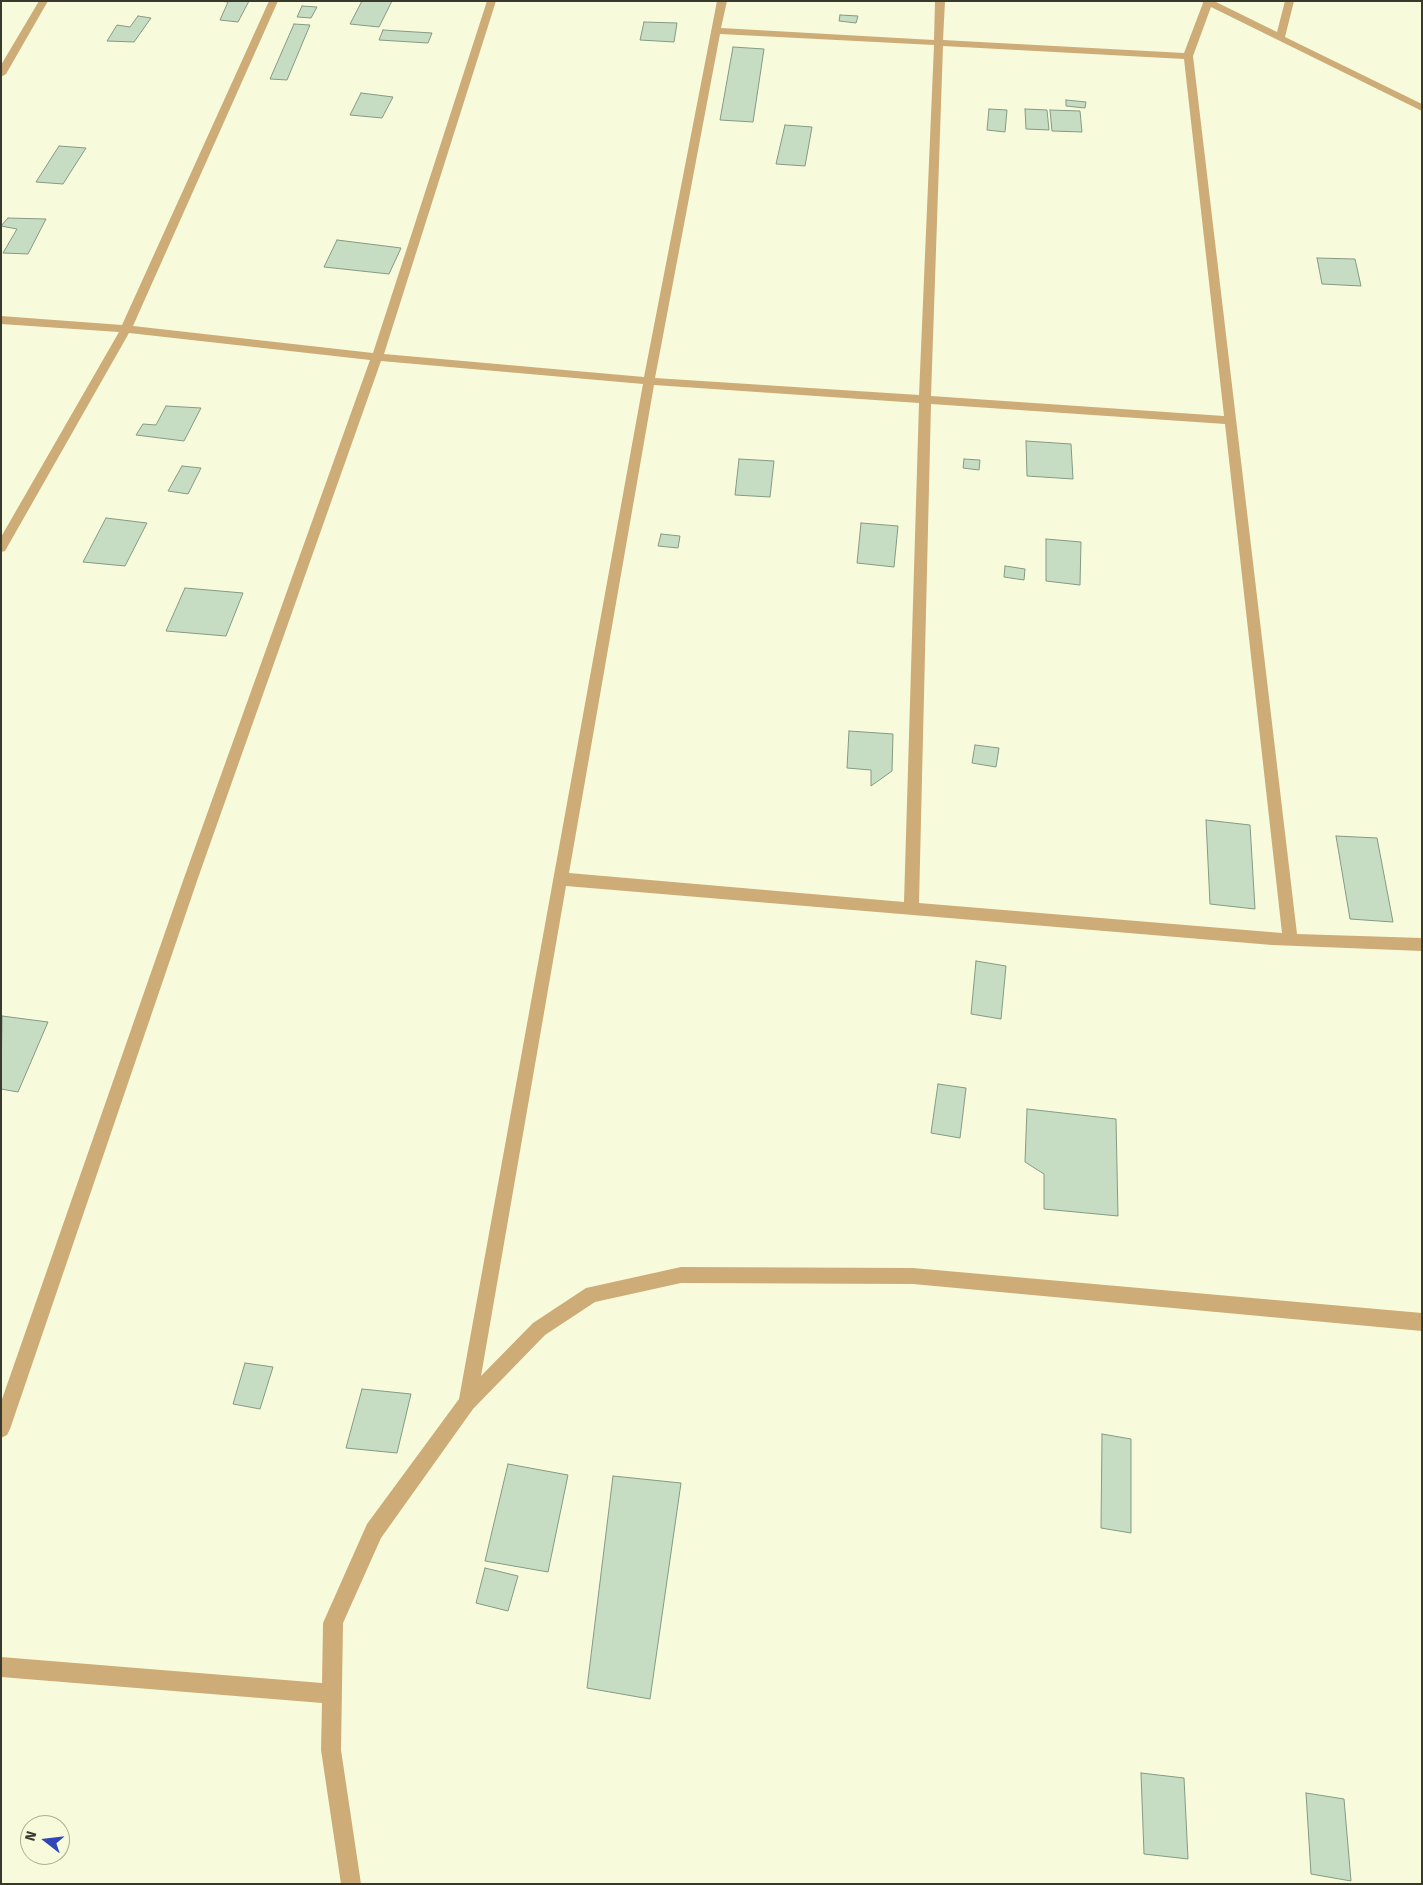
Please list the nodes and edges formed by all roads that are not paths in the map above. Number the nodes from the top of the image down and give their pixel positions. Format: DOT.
graph roads {
  1 [pos="44,1"];
  2 [pos="274,1"];
  3 [pos="492,1"];
  4 [pos="722,1"];
  5 [pos="940,1"];
  6 [pos="1290,1"];
  7 [pos="1207,2"];
  8 [pos="716,31"];
  9 [pos="1280,38"];
  10 [pos="938,43"];
  11 [pos="1188,56"];
  12 [pos="1,74"];
  13 [pos="1422,108"];
  14 [pos="1,320"];
  15 [pos="126,328"];
  16 [pos="377,357"];
  17 [pos="649,382"];
  18 [pos="925,400"];
  19 [pos="1229,420"];
  20 [pos="1,548"];
  21 [pos="561,879"];
  22 [pos="911,908"];
  23 [pos="1290,940"];
  24 [pos="1422,945"];
  25 [pos="1422,1322"];
  26 [pos="467,1403"];
  27 [pos="1,1429"];
  28 [pos="1,1667"];
  29 [pos="332,1694"];
  30 [pos="351,1884"];
  1 -- 12 [label="street"];
  2 -- 15 [label="street"];
  3 -- 16 [label="street"];
  4 -- 8 [label="street"];
  5 -- 10 [label="street"];
  6 -- 9 [label="street"];
  7 -- 9 [label="street"];
  7 -- 11 [label="street"];
  8 -- 10 [label="street"];
  8 -- 17 [label="street"];
  9 -- 13 [label="street"];
  10 -- 11 [label="street"];
  10 -- 18 [label="street"];
  11 -- 19 [label="street"];
  14 -- 15 [label="street"];
  15 -- 16 [label="street"];
  15 -- 20 [label="street"];
  16 -- 17 [label="street"];
  16 -- 27 [label="street"];
  17 -- 18 [label="street"];
  17 -- 21 [label="street"];
  18 -- 19 [label="street"];
  18 -- 22 [label="street"];
  19 -- 23 [label="street"];
  21 -- 22 [label="street"];
  21 -- 26 [label="street"];
  22 -- 23 [label="street"];
  23 -- 24 [label="street"];
  25 -- 26 [label="street"];
  26 -- 29 [label="street"];
  28 -- 29 [label="street"];
  29 -- 30 [label="street"];
}
